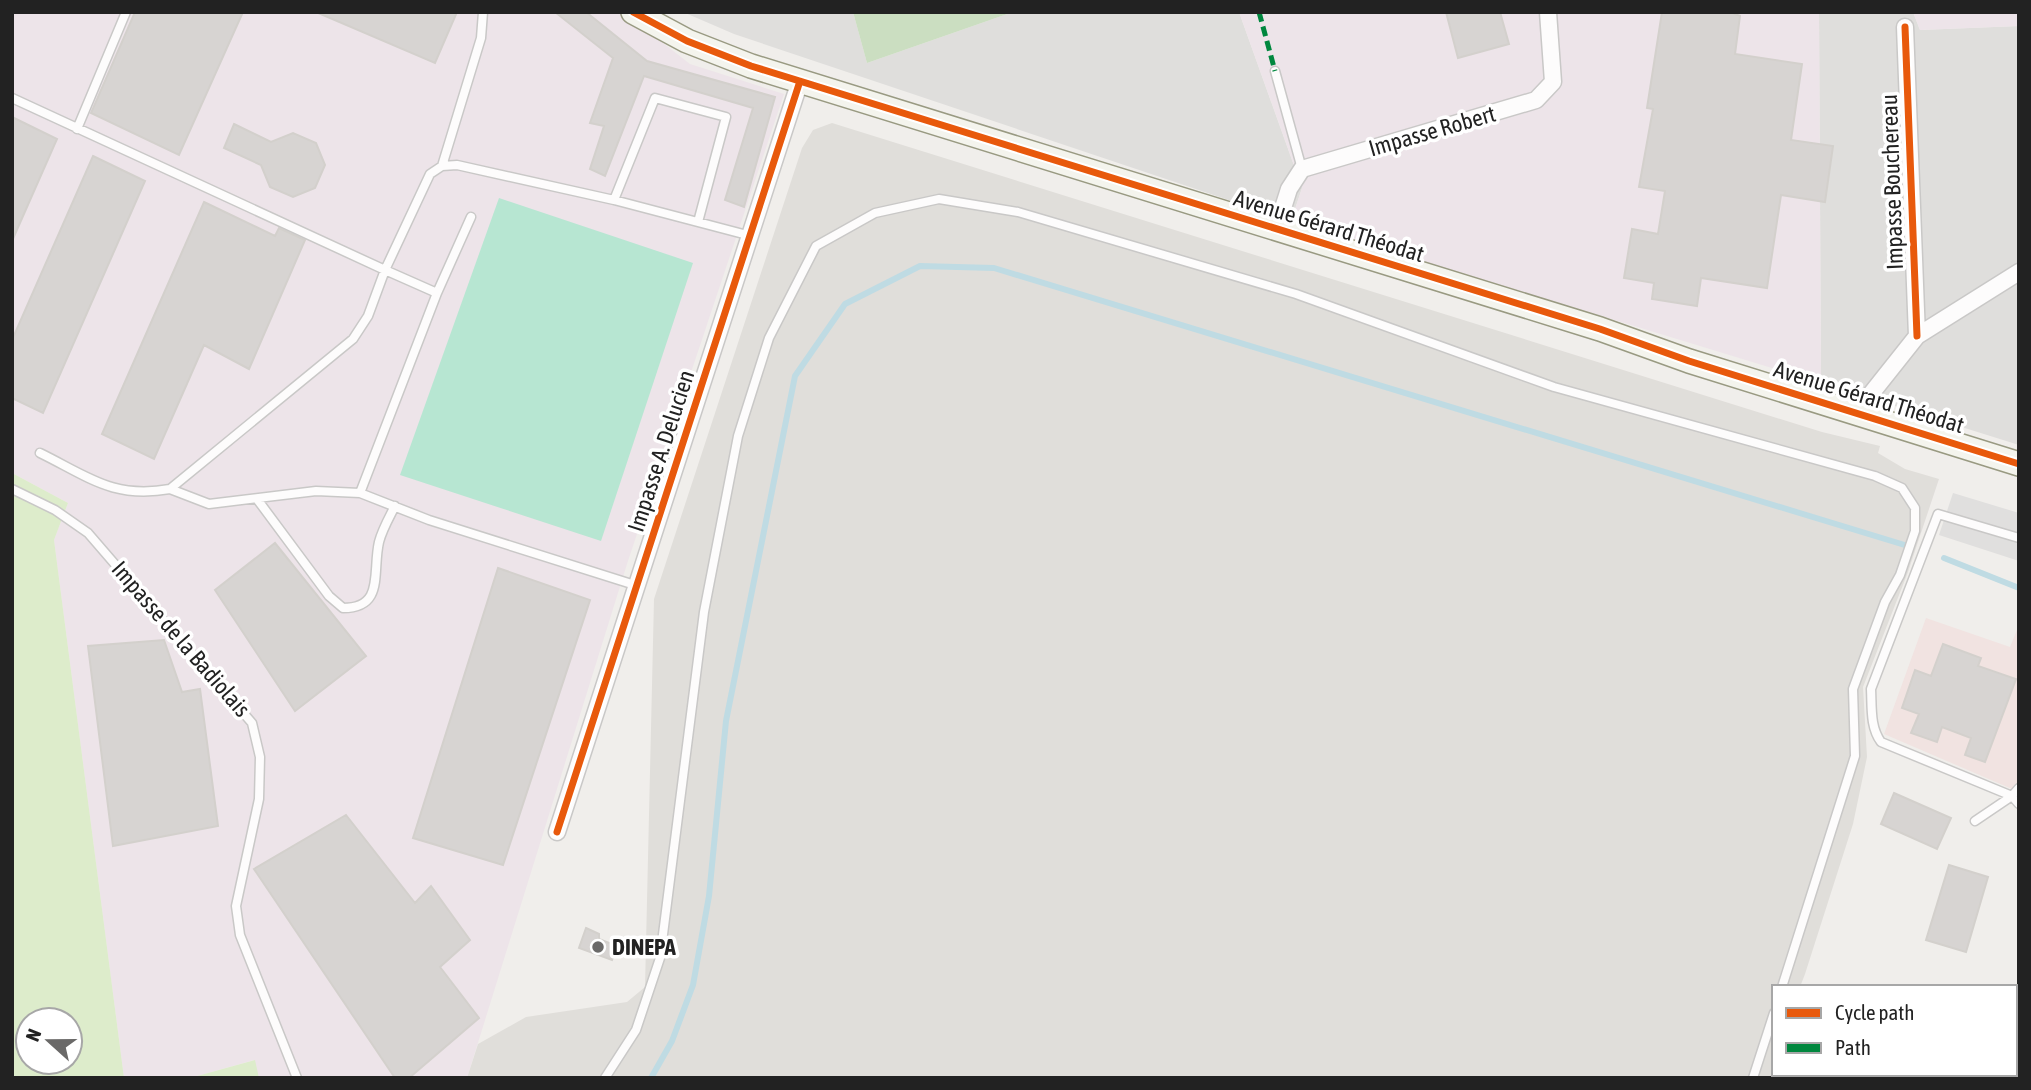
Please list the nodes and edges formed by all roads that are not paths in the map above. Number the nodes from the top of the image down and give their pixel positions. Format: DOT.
graph roads {
  1 [pos="126,12"];
  2 [pos="483,12"];
  3 [pos="633,12"];
  4 [pos="1548,12"];
  5 [pos="1905,27"];
  6 [pos="1275,71"];
  7 [pos="800,81"];
  8 [pos="12,98"];
  9 [pos="77,129"];
  10 [pos="442,166"];
  11 [pos="1303,169"];
  12 [pos="614,200"];
  13 [pos="471,217"];
  14 [pos="698,222"];
  15 [pos="1276,230"];
  16 [pos="751,236"];
  17 [pos="386,270"];
  18 [pos="2019,272"];
  19 [pos="437,293"];
  20 [pos="1917,336"];
  21 [pos="1855,414"];
  22 [pos="40,453"];
  23 [pos="2019,464"];
  24 [pos="12,489"];
  25 [pos="170,489"];
  26 [pos="360,493"];
  27 [pos="257,499"];
  28 [pos="394,506"];
  29 [pos="2019,538"];
  30 [pos="638,586"];
  31 [pos="2019,788"];
  32 [pos="2012,796"];
  33 [pos="2019,804"];
  34 [pos="1975,821"];
  35 [pos="557,832"];
  36 [pos="1783,985"];
  37 [pos="1772,1019"];
  38 [pos="297,1078"];
  39 [pos="605,1078"];
  40 [pos="1753,1078"];
  1 -- 9 [label="lane"];
  2 -- 10 [label="lane"];
  3 -- 7 [label="street, Avenue Gérard Théodat"];
  4 -- 11 [label="street, Impasse Robert"];
  5 -- 20 [label="street, Impasse Bouchereau"];
  6 -- 11 [label="lane"];
  7 -- 15 [label="street, Avenue Gérard Théodat"];
  7 -- 16 [label="street, Impasse A. Delucien"];
  8 -- 9 [label="lane"];
  9 -- 17 [label="lane"];
  10 -- 12 [label="lane"];
  10 -- 17 [label="lane"];
  11 -- 15 [label="street"];
  12 -- 14 [label="lane"];
  12 -- 14 [label="lane"];
  13 -- 19 [label="lane"];
  14 -- 16 [label="lane"];
  15 -- 21 [label="street, Avenue Gérard Théodat"];
  16 -- 30 [label="street, Impasse A. Delucien"];
  17 -- 19 [label="lane"];
  17 -- 25 [label="lane"];
  18 -- 20 [label="street"];
  19 -- 26 [label="lane"];
  20 -- 21 [label="street"];
  21 -- 23 [label="street, Avenue Gérard Théodat"];
  22 -- 25 [label="lane"];
  24 -- 38 [label="lane, Impasse de la Badiolais"];
  25 -- 27 [label="lane"];
  26 -- 27 [label="lane"];
  26 -- 28 [label="lane"];
  27 -- 28 [label="lane"];
  28 -- 30 [label="lane"];
  29 -- 32 [label="lane"];
  30 -- 35 [label="street, Impasse A. Delucien"];
  31 -- 32 [label="lane"];
  32 -- 33 [label="lane"];
  32 -- 34 [label="lane"];
  36 -- 39 [label="lane"];
  37 -- 40 [label="lane"];
}
